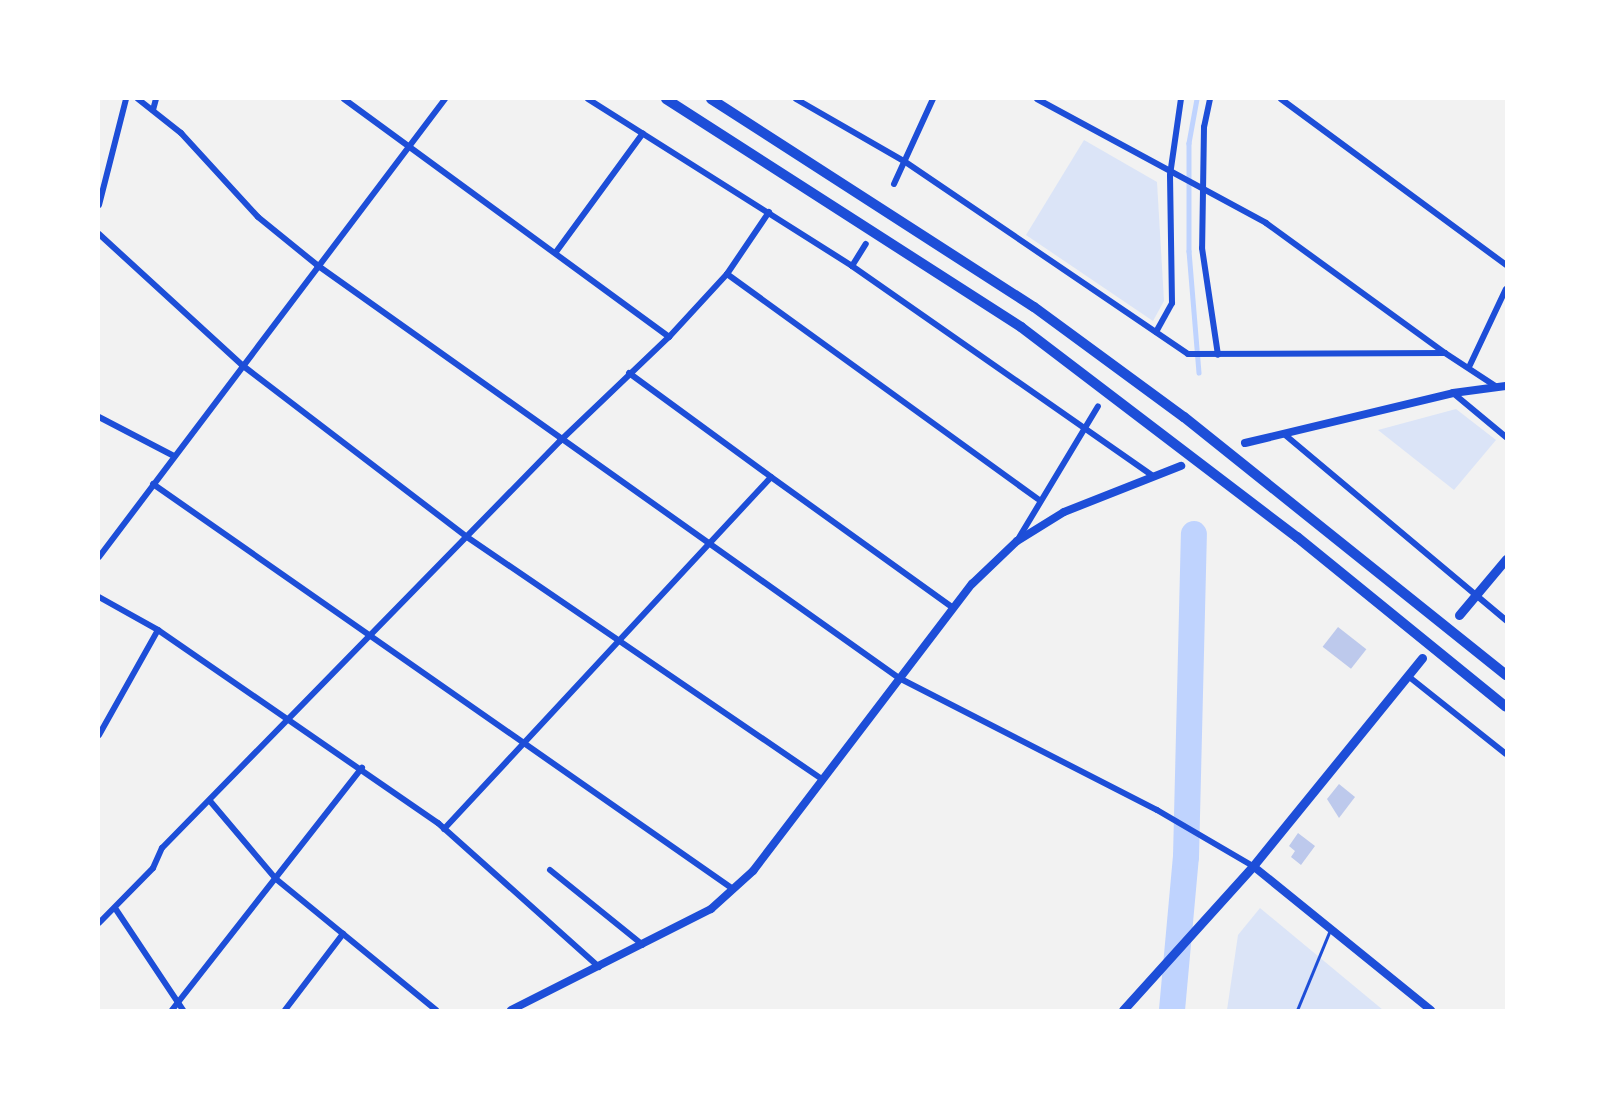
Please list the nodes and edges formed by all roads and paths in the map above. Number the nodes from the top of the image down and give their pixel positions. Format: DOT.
graph roads {
  1 [pos="126,99"];
  2 [pos="138,99"];
  3 [pos="156,99"];
  4 [pos="344,99"];
  5 [pos="445,99"];
  6 [pos="588,99"];
  7 [pos="666,99"];
  8 [pos="711,99"];
  9 [pos="796,99"];
  10 [pos="933,99"];
  11 [pos="1037,99"];
  12 [pos="1181,99"];
  13 [pos="1210,99"];
  14 [pos="1281,99"];
  15 [pos="153,110"];
  16 [pos="643,133"];
  17 [pos="409,147"];
  18 [pos="904,161"];
  19 [pos="1170,175"];
  20 [pos="894,184"];
  21 [pos="1200,188"];
  22 [pos="99,205"];
  23 [pos="769,212"];
  24 [pos="99,234"];
  25 [pos="866,244"];
  26 [pos="556,252"];
  27 [pos="317,265"];
  28 [pos="1506,265"];
  29 [pos="852,266"];
  30 [pos="727,274"];
  31 [pos="1506,289"];
  32 [pos="1156,332"];
  33 [pos="669,337"];
  34 [pos="1445,352"];
  35 [pos="1216,355"];
  36 [pos="242,365"];
  37 [pos="1470,366"];
  38 [pos="629,373"];
  39 [pos="1502,387"];
  40 [pos="1452,393"];
  41 [pos="1098,406"];
  42 [pos="99,417"];
  43 [pos="1084,429"];
  44 [pos="1284,434"];
  45 [pos="1506,437"];
  46 [pos="560,441"];
  47 [pos="1245,443"];
  48 [pos="174,456"];
  49 [pos="1181,466"];
  50 [pos="1153,476"];
  51 [pos="771,477"];
  52 [pos="153,484"];
  53 [pos="1038,499"];
  54 [pos="467,537"];
  55 [pos="1017,541"];
  56 [pos="709,544"];
  57 [pos="99,557"];
  58 [pos="1506,559"];
  59 [pos="1476,595"];
  60 [pos="99,597"];
  61 [pos="953,608"];
  62 [pos="1459,615"];
  63 [pos="1506,620"];
  64 [pos="158,630"];
  65 [pos="369,636"];
  66 [pos="622,638"];
  67 [pos="1422,658"];
  68 [pos="1506,675"];
  69 [pos="1408,676"];
  70 [pos="899,678"];
  71 [pos="1506,707"];
  72 [pos="290,723"];
  73 [pos="99,735"];
  74 [pos="524,743"];
  75 [pos="1506,754"];
  76 [pos="362,768"];
  77 [pos="823,780"];
  78 [pos="210,801"];
  79 [pos="444,829"];
  80 [pos="1253,866"];
  81 [pos="550,870"];
  82 [pos="276,879"];
  83 [pos="733,889"];
  84 [pos="115,908"];
  85 [pos="99,923"];
  86 [pos="1330,928"];
  87 [pos="343,934"];
  88 [pos="644,945"];
  89 [pos="599,967"];
  90 [pos="178,1003"];
  91 [pos="172,1010"];
  92 [pos="183,1010"];
  93 [pos="285,1010"];
  94 [pos="436,1010"];
  95 [pos="511,1010"];
  96 [pos="1123,1010"];
  97 [pos="1297,1010"];
  98 [pos="1431,1010"];
  1 -- 22 [label="street"];
  2 -- 15 [label="street"];
  3 -- 15 [label="street"];
  4 -- 17 [label="street"];
  5 -- 17 [label="street"];
  6 -- 16 [label="street"];
  7 -- 71 [label="highway"];
  8 -- 68 [label="highway"];
  9 -- 18 [label="street"];
  10 -- 18 [label="street"];
  11 -- 19 [label="street"];
  12 -- 19 [label="street"];
  13 -- 21 [label="street"];
  14 -- 28 [label="street"];
  15 -- 27 [label="street"];
  16 -- 23 [label="street"];
  16 -- 26 [label="street"];
  17 -- 26 [label="street"];
  17 -- 27 [label="street"];
  18 -- 20 [label="street"];
  18 -- 32 [label="street"];
  19 -- 21 [label="street"];
  19 -- 32 [label="street"];
  21 -- 34 [label="street"];
  21 -- 35 [label="street"];
  23 -- 29 [label="street"];
  23 -- 30 [label="street"];
  24 -- 36 [label="street"];
  25 -- 29 [label="street"];
  26 -- 33 [label="street"];
  27 -- 36 [label="street"];
  27 -- 46 [label="street"];
  29 -- 43 [label="street"];
  30 -- 33 [label="street"];
  30 -- 53 [label="street"];
  31 -- 37 [label="street"];
  32 -- 35 [label="street"];
  33 -- 38 [label="street"];
  34 -- 35 [label="street"];
  34 -- 37 [label="street"];
  36 -- 48 [label="street"];
  36 -- 54 [label="street"];
  37 -- 39 [label="street"];
  38 -- 46 [label="street"];
  38 -- 51 [label="street"];
  39 -- 40 [label="street"];
  40 -- 44 [label="street"];
  40 -- 45 [label="street"];
  41 -- 43 [label="street"];
  42 -- 48 [label="street"];
  43 -- 50 [label="street"];
  43 -- 53 [label="street"];
  44 -- 47 [label="street"];
  44 -- 59 [label="street"];
  46 -- 54 [label="street"];
  46 -- 56 [label="street"];
  48 -- 52 [label="street"];
  49 -- 50 [label="street"];
  50 -- 55 [label="street"];
  51 -- 56 [label="street"];
  51 -- 61 [label="street"];
  52 -- 57 [label="street"];
  52 -- 65 [label="street"];
  53 -- 55 [label="street"];
  54 -- 65 [label="street"];
  54 -- 66 [label="street"];
  55 -- 61 [label="street"];
  56 -- 66 [label="street"];
  56 -- 70 [label="street"];
  58 -- 59 [label="main road"];
  59 -- 62 [label="main road"];
  59 -- 63 [label="street"];
  60 -- 64 [label="street"];
  61 -- 70 [label="street"];
  64 -- 72 [label="street"];
  64 -- 73 [label="street"];
  65 -- 72 [label="street"];
  65 -- 74 [label="street"];
  66 -- 74 [label="street"];
  66 -- 77 [label="street"];
  67 -- 69 [label="main road"];
  69 -- 75 [label="street"];
  69 -- 80 [label="main road"];
  70 -- 77 [label="street"];
  70 -- 80 [label="street"];
  72 -- 76 [label="street"];
  72 -- 78 [label="street"];
  74 -- 79 [label="street"];
  74 -- 83 [label="street"];
  76 -- 79 [label="street"];
  76 -- 82 [label="street"];
  77 -- 83 [label="street"];
  78 -- 82 [label="street"];
  78 -- 84 [label="street"];
  79 -- 89 [label="street"];
  80 -- 86 [label="street"];
  80 -- 96 [label="main road"];
  81 -- 88 [label="street"];
  82 -- 87 [label="street"];
  82 -- 90 [label="street"];
  83 -- 88 [label="street"];
  84 -- 85 [label="street"];
  84 -- 90 [label="street"];
  86 -- 97 [label="lane"];
  86 -- 98 [label="street"];
  87 -- 93 [label="street"];
  87 -- 94 [label="street"];
  88 -- 89 [label="street"];
  89 -- 95 [label="street"];
  90 -- 91 [label="street"];
  90 -- 92 [label="street"];
}
